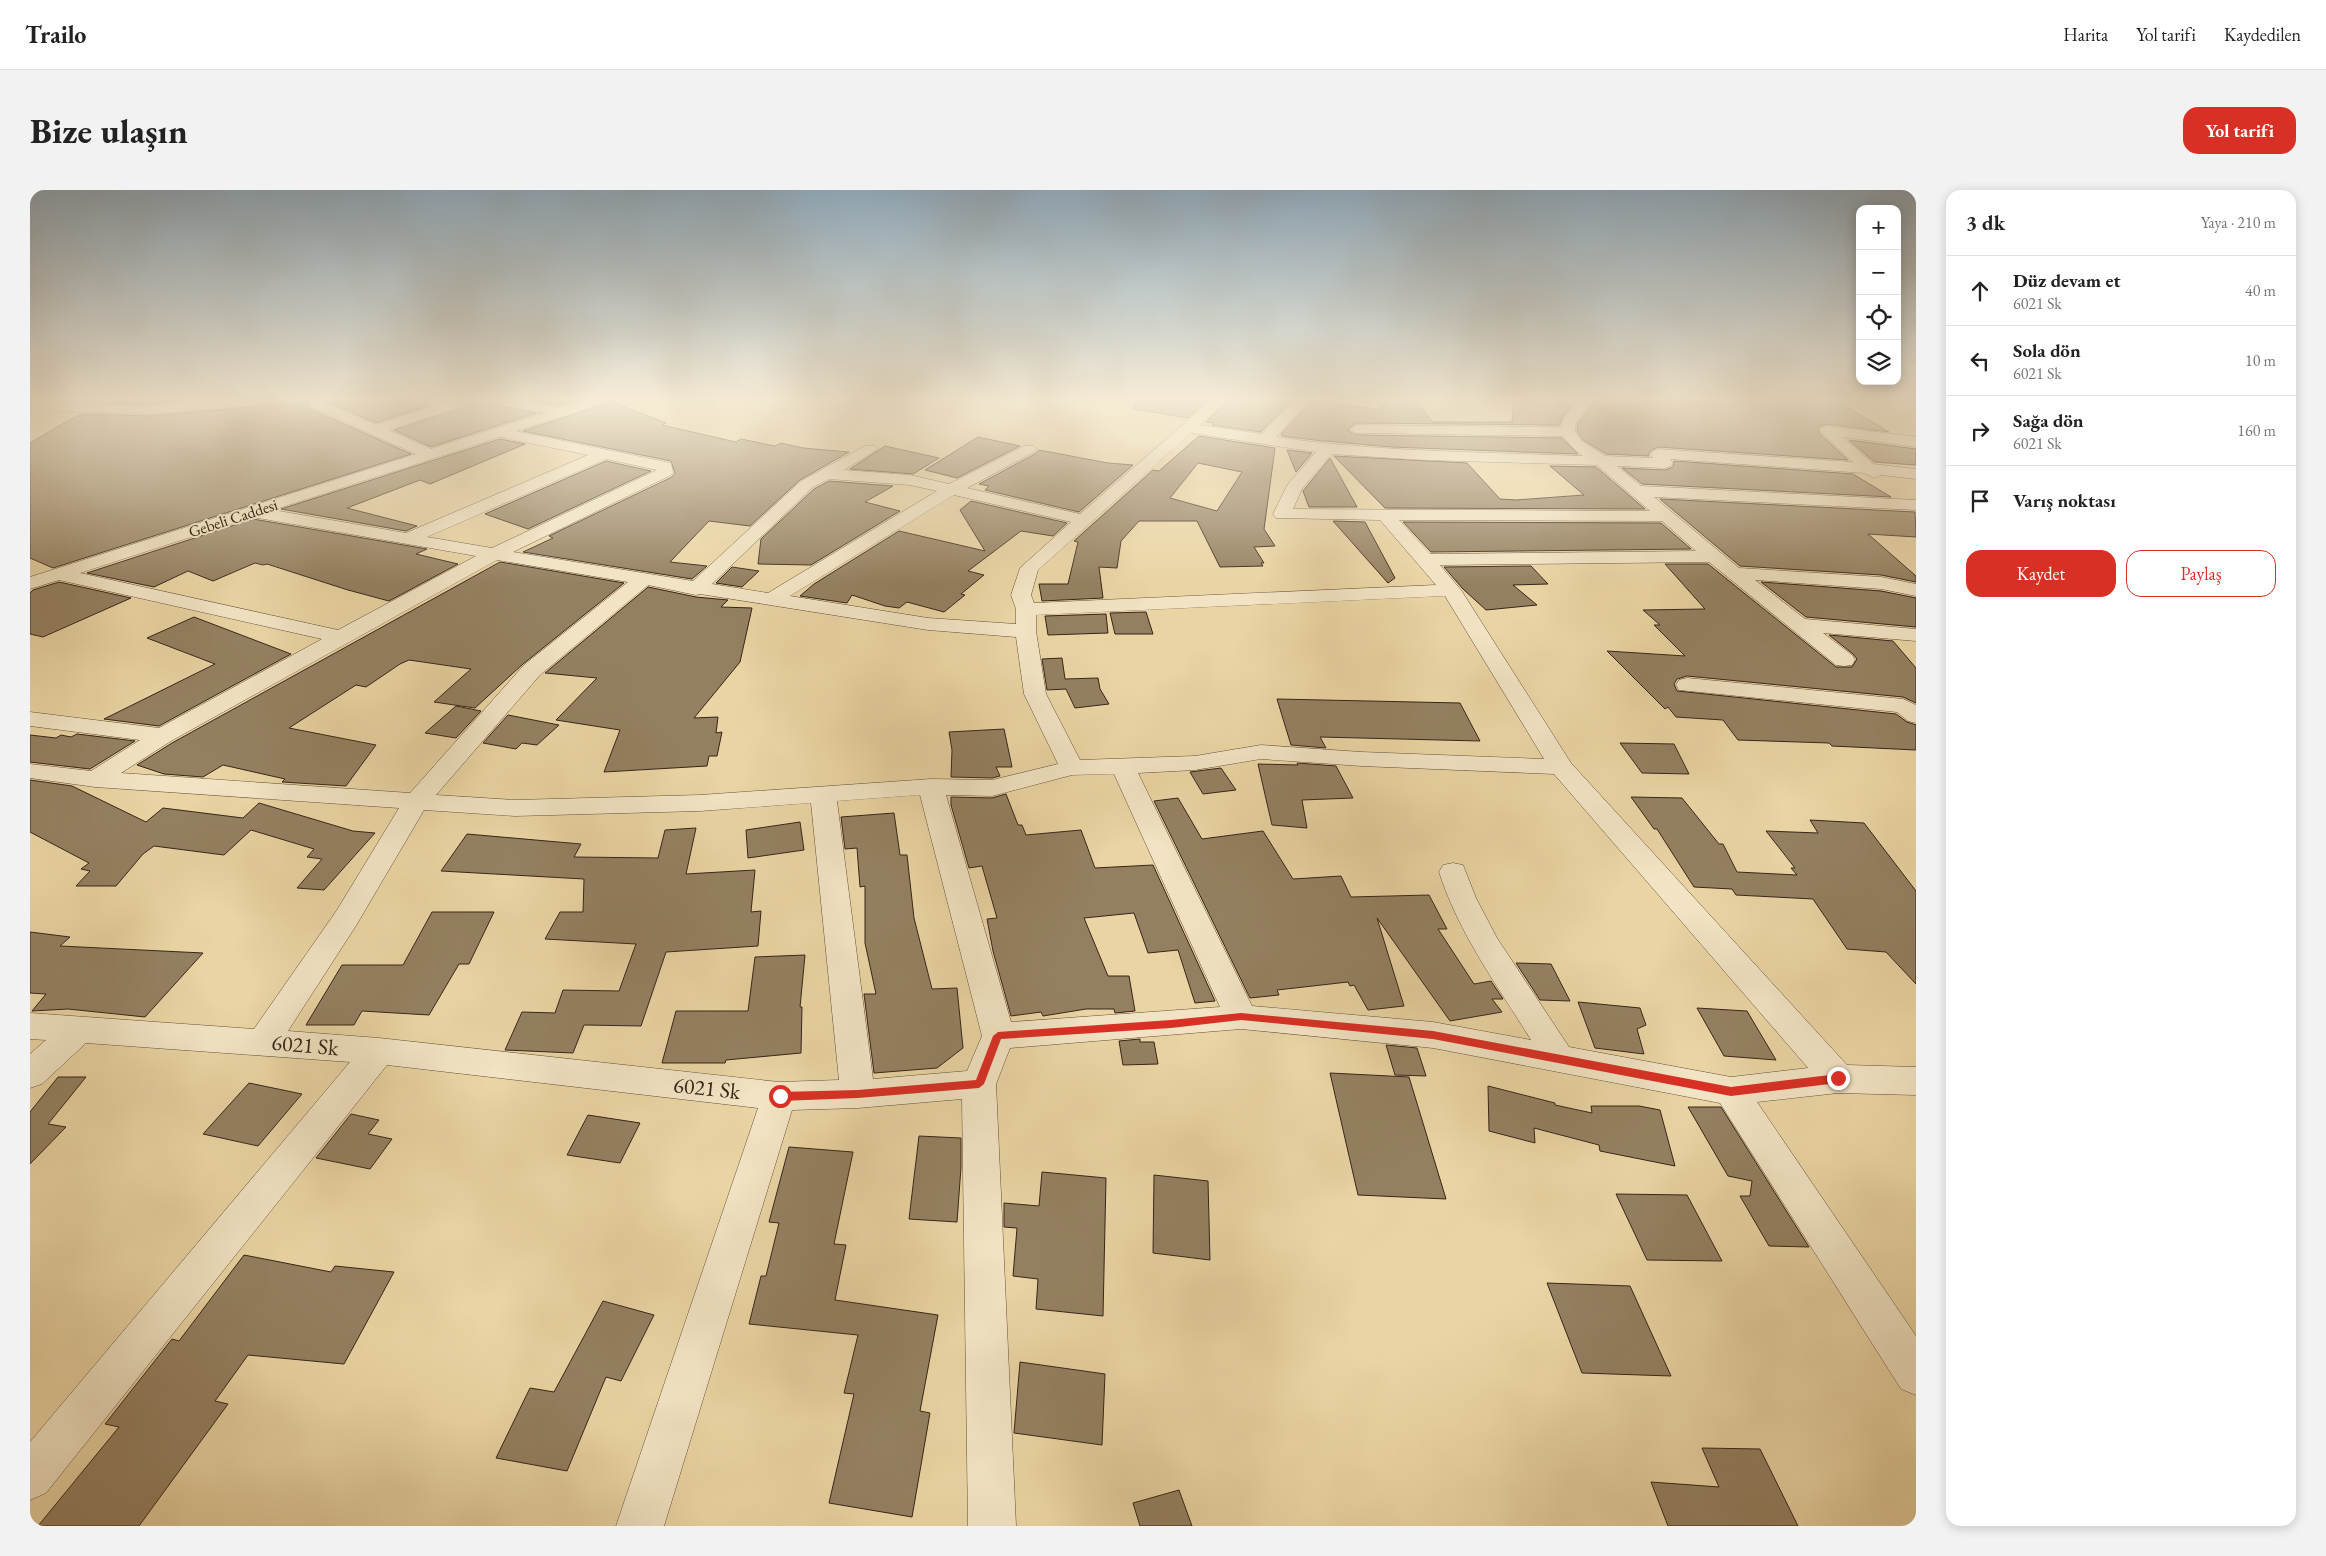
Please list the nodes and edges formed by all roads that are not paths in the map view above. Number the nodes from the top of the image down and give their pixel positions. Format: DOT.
graph roads {
  1 [pos="414,459"];
  2 [pos="592,459"];
  3 [pos="631,459"];
  4 [pos="852,459"];
  5 [pos="1009,459"];
  6 [pos="1154,459"];
  7 [pos="1318,459"];
  8 [pos="1577,459"];
  9 [pos="1662,459"];
  10 [pos="1738,459"];
  11 [pos="1858,459"];
  12 [pos="1600,460"];
  13 [pos="1867,468"];
  14 [pos="826,474"];
  15 [pos="1916,474"];
  16 [pos="952,489"];
  17 [pos="1638,492"];
  18 [pos="1916,504"];
  19 [pos="253,512"];
  20 [pos="1386,516"];
  21 [pos="1668,516"];
  22 [pos="1084,520"];
  23 [pos="410,538"];
  24 [pos="494,554"];
  25 [pos="1714,556"];
  26 [pos="1424,560"];
  27 [pos="30,567"];
  28 [pos="59,573"];
  29 [pos="1734,573"];
  30 [pos="644,579"];
  31 [pos="30,583"];
  32 [pos="696,589"];
  33 [pos="1451,590"];
  34 [pos="1916,590"];
  35 [pos="770,600"];
  36 [pos="1026,620"];
  37 [pos="1801,625"];
  38 [pos="1916,634"];
  39 [pos="341,637"];
  40 [pos="1844,660"];
  41 [pos="1688,685"];
  42 [pos="1912,710"];
  43 [pos="30,719"];
  44 [pos="163,736"];
  45 [pos="1123,767"];
  46 [pos="1560,767"];
  47 [pos="1072,768"];
  48 [pos="30,771"];
  49 [pos="95,779"];
  50 [pos="931,787"];
  51 [pos="823,794"];
  52 [pos="416,802"];
  53 [pos="1453,872"];
  54 [pos="1241,1017"];
  55 [pos="30,1026"];
  56 [pos="79,1030"];
  57 [pos="998,1036"];
  58 [pos="264,1042"];
  59 [pos="379,1051"];
  60 [pos="1559,1059"];
  61 [pos="30,1074"];
  62 [pos="1838,1078"];
  63 [pos="1916,1081"];
  64 [pos="979,1084"];
  65 [pos="1731,1091"];
  66 [pos="858,1094"];
  67 [pos="780,1096"];
  68 [pos="1916,1374"];
  69 [pos="30,1477"];
  70 [pos="640,1526"];
  71 [pos="992,1526"];
  1 -- 19 [label="street, Gebeli Caddesi"];
  2 -- 23 [label="street"];
  3 -- 24 [label="street"];
  4 -- 14 [label="street"];
  5 -- 16 [label="street"];
  6 -- 22 [label="street"];
  7 -- 20 [label="street"];
  8 -- 12 [label="street"];
  9 -- 12 [label="street"];
  10 -- 13 [label="street"];
  11 -- 13 [label="street"];
  12 -- 17 [label="street"];
  13 -- 15 [label="street"];
  13 -- 18 [label="street"];
  14 -- 16 [label="street"];
  14 -- 32 [label="street"];
  16 -- 22 [label="street"];
  16 -- 35 [label="street"];
  17 -- 18 [label="street"];
  17 -- 21 [label="street"];
  19 -- 23 [label="street"];
  19 -- 28 [label="street, Gebeli Caddesi"];
  20 -- 21 [label="street"];
  20 -- 26 [label="street"];
  21 -- 25 [label="street"];
  22 -- 36 [label="street"];
  23 -- 24 [label="street"];
  24 -- 30 [label="street"];
  24 -- 39 [label="street"];
  25 -- 26 [label="street"];
  25 -- 29 [label="street"];
  26 -- 33 [label="street"];
  27 -- 28 [label="street"];
  28 -- 31 [label="street, Gebeli Caddesi"];
  28 -- 39 [label="street"];
  29 -- 34 [label="street"];
  29 -- 37 [label="street"];
  30 -- 32 [label="street"];
  30 -- 52 [label="street"];
  32 -- 35 [label="street"];
  33 -- 36 [label="street"];
  33 -- 46 [label="street"];
  35 -- 36 [label="street"];
  36 -- 47 [label="street"];
  37 -- 38 [label="street"];
  37 -- 40 [label="street"];
  39 -- 44 [label="street"];
  41 -- 42 [label="street"];
  43 -- 44 [label="street"];
  44 -- 49 [label="street"];
  45 -- 46 [label="street"];
  45 -- 47 [label="street"];
  45 -- 54 [label="street"];
  46 -- 62 [label="street"];
  47 -- 50 [label="street"];
  48 -- 49 [label="street"];
  49 -- 52 [label="street"];
  50 -- 51 [label="street"];
  50 -- 57 [label="street"];
  51 -- 52 [label="street"];
  51 -- 66 [label="street"];
  52 -- 58 [label="street"];
  53 -- 60 [label="street"];
  54 -- 57 [label="street"];
  54 -- 60 [label="street"];
  55 -- 56 [label="street, 6021 Sk"];
  56 -- 58 [label="street, 6021 Sk"];
  56 -- 61 [label="street"];
  57 -- 64 [label="street"];
  58 -- 59 [label="street, 6021 Sk"];
  59 -- 67 [label="street, 6021 Sk"];
  59 -- 69 [label="street"];
  60 -- 65 [label="street"];
  62 -- 63 [label="street"];
  62 -- 65 [label="street"];
  64 -- 66 [label="street, 6021 Sk"];
  64 -- 71 [label="street"];
  65 -- 68 [label="street"];
  66 -- 67 [label="street, 6021 Sk"];
  67 -- 70 [label="street"];
}
